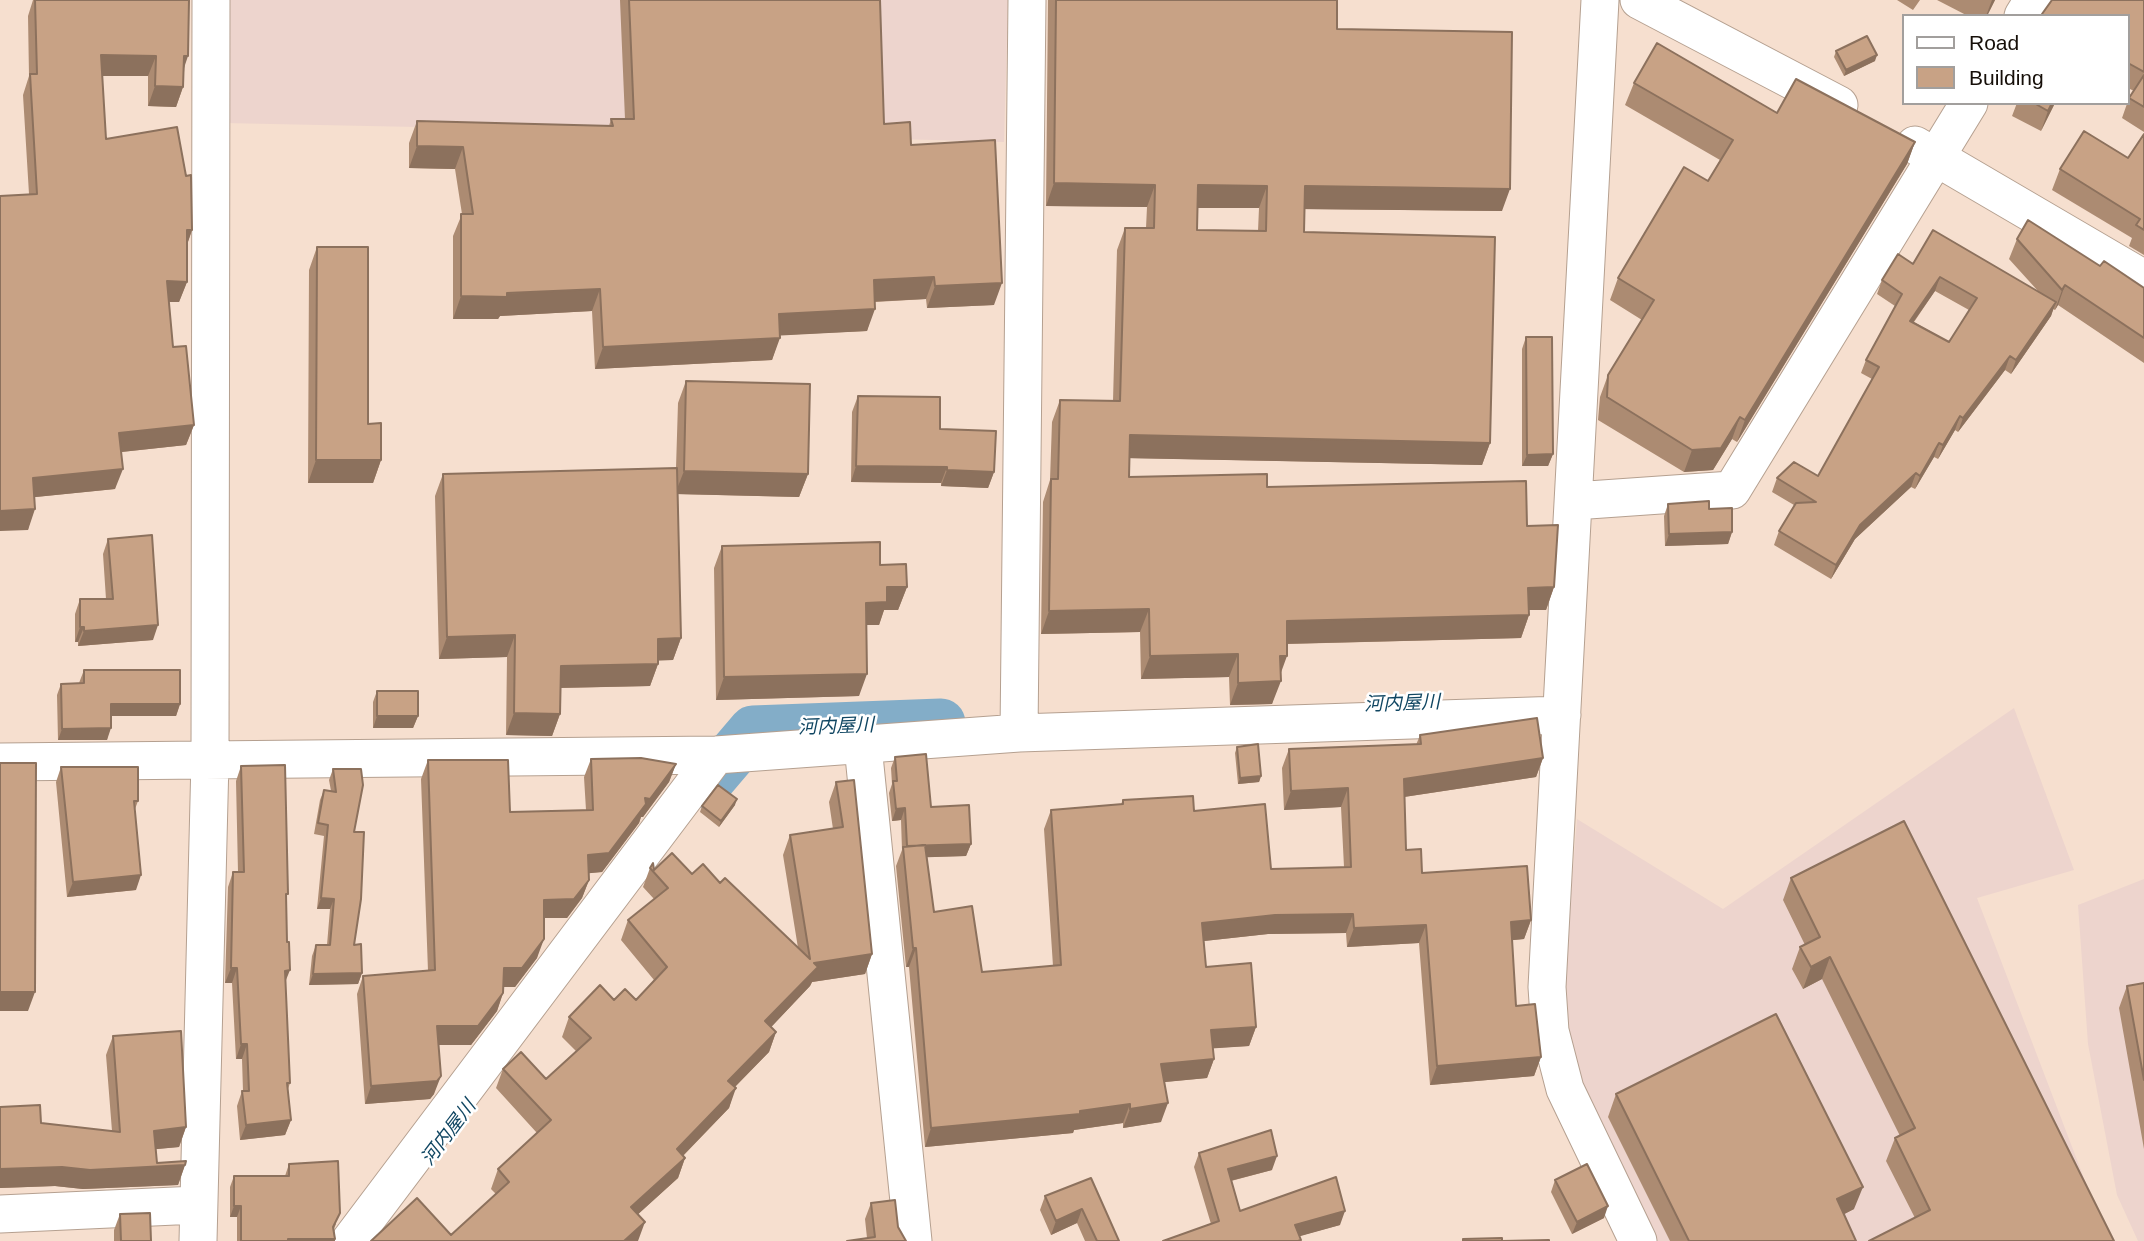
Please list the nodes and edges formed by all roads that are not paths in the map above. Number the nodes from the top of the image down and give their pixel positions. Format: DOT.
graph roads {
  1 [pos="211,0"];
  2 [pos="1027,0"];
  3 [pos="1600,0"];
  4 [pos="1639,0"];
  5 [pos="1968,105"];
  6 [pos="1936,156"];
  7 [pos="2144,279"];
  8 [pos="1574,501"];
  9 [pos="1562,715"];
  10 [pos="1019,733"];
  11 [pos="863,746"];
  12 [pos="716,755"];
  13 [pos="210,760"];
  14 [pos="0,762"];
  15 [pos="197,1205"];
  16 [pos="0,1213"];
  17 [pos="198,1241"];
  18 [pos="350,1241"];
  19 [pos="913,1241"];
  20 [pos="1638,1241"];
  1 -- 13 [label="street"];
  2 -- 10 [label="street"];
  3 -- 8 [label="street"];
  4 -- 6 [label="street"];
  5 -- 6 [label="street"];
  6 -- 7 [label="street"];
  6 -- 8 [label="street"];
  8 -- 9 [label="street"];
  9 -- 10 [label="street"];
  9 -- 20 [label="street"];
  10 -- 11 [label="street"];
  11 -- 12 [label="street"];
  11 -- 19 [label="street"];
  12 -- 13 [label="street"];
  12 -- 18 [label="street"];
  13 -- 14 [label="street"];
  13 -- 15 [label="street"];
  15 -- 16 [label="street"];
  15 -- 17 [label="street"];
}
